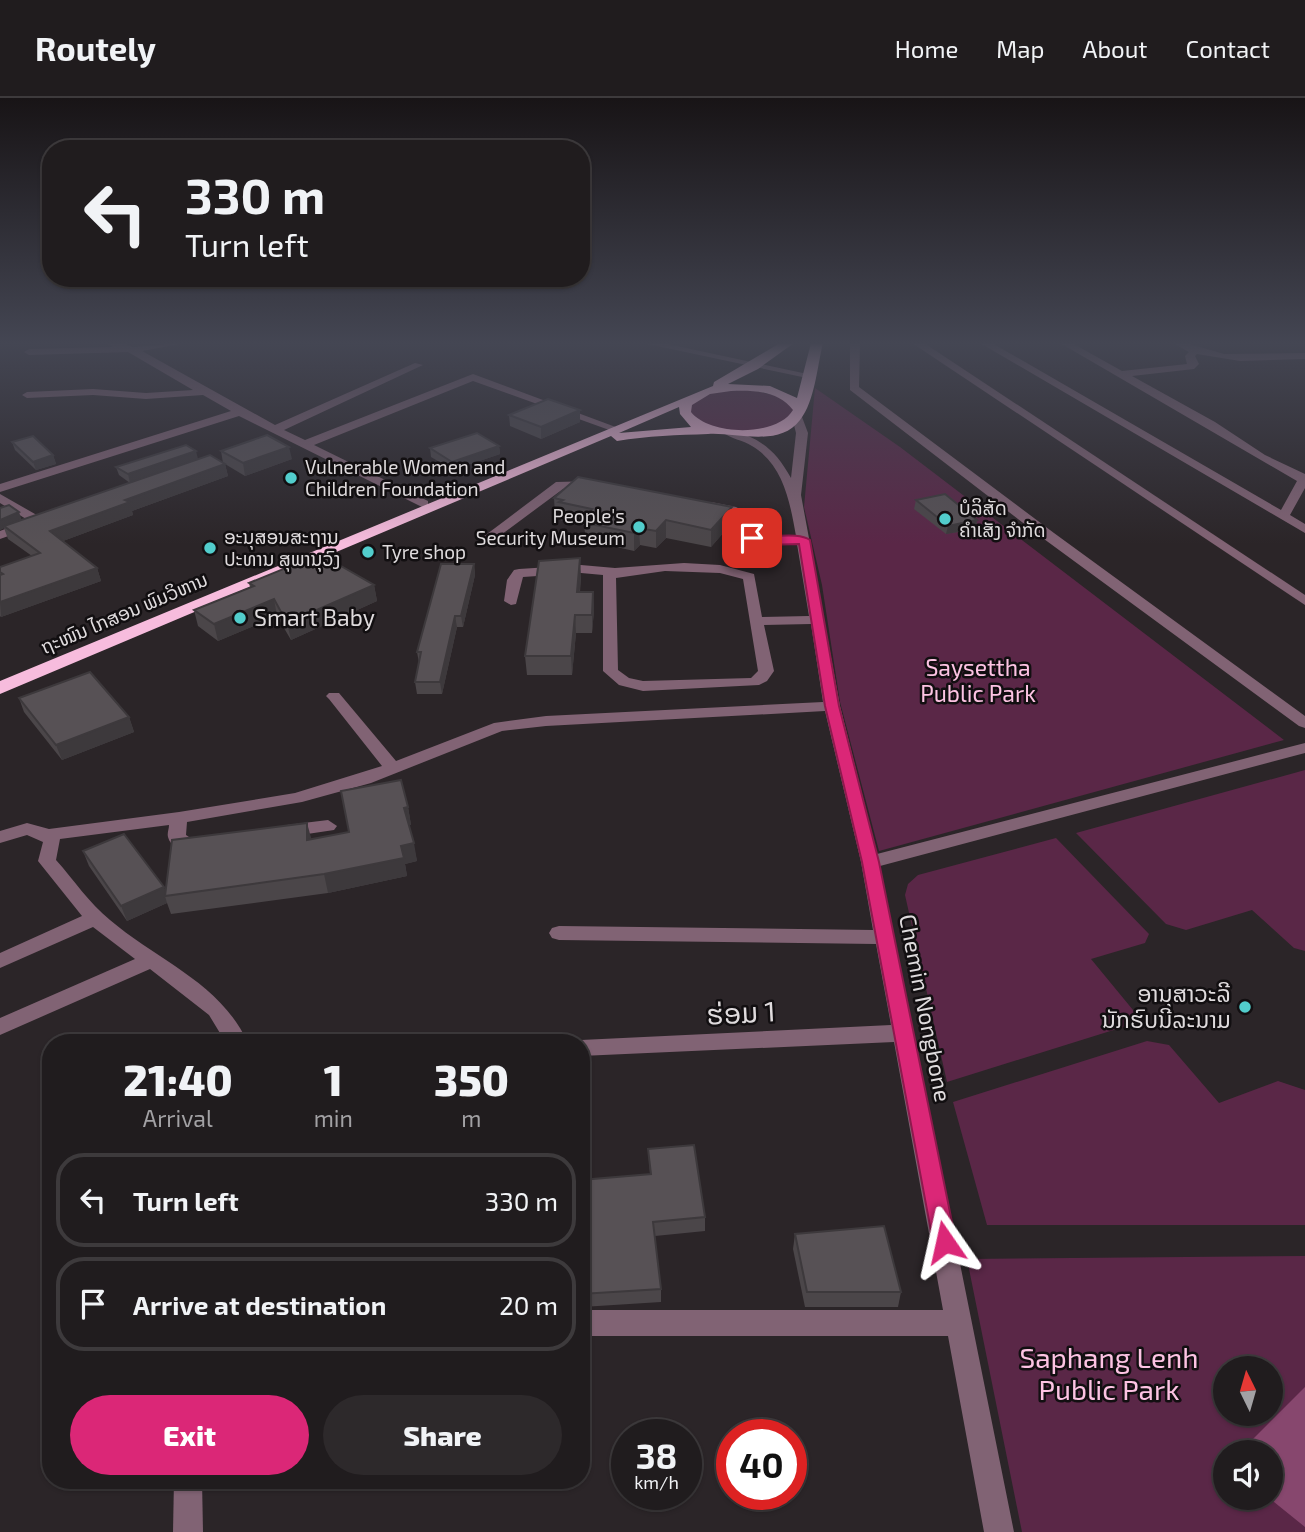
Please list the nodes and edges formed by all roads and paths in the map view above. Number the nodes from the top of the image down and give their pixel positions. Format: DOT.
graph roads {
  1 [pos="236,410"];
  2 [pos="329,410"];
  3 [pos="391,410"];
  4 [pos="564,410"];
  5 [pos="661,410"];
  6 [pos="685,410"];
  7 [pos="797,410"];
  8 [pos="800,410"];
  9 [pos="883,410"];
  10 [pos="1018,410"];
  11 [pos="1100,410"];
  12 [pos="1185,410"];
  13 [pos="240,412"];
  14 [pos="799,413"];
  15 [pos="616,429"];
  16 [pos="712,430"];
  17 [pos="728,432"];
  18 [pos="280,435"];
  19 [pos="306,444"];
  20 [pos="574,446"];
  21 [pos="1304,478"];
  22 [pos="604,486"];
  23 [pos="0,488"];
  24 [pos="0,498"];
  25 [pos="697,503"];
  26 [pos="424,504"];
  27 [pos="801,507"];
  28 [pos="51,516"];
  29 [pos="1283,516"];
  30 [pos="38,521"];
  31 [pos="1305,529"];
  32 [pos="0,535"];
  33 [pos="489,537"];
  34 [pos="811,541"];
  35 [pos="615,572"];
  36 [pos="511,601"];
  37 [pos="1305,601"];
  38 [pos="818,620"];
  39 [pos="756,621"];
  40 [pos="0,679"];
  41 [pos="0,688"];
  42 [pos="334,696"];
  43 [pos="832,706"];
  44 [pos="1305,723"];
  45 [pos="1305,748"];
  46 [pos="394,768"];
  47 [pos="179,818"];
  48 [pos="328,826"];
  49 [pos="272,833"];
  50 [pos="47,835"];
  51 [pos="0,837"];
  52 [pos="217,841"];
  53 [pos="870,862"];
  54 [pos="96,918"];
  55 [pos="559,933"];
  56 [pos="885,937"];
  57 [pos="151,960"];
  58 [pos="0,961"];
  59 [pos="0,1027"];
  60 [pos="903,1032"];
  61 [pos="234,1034"];
  62 [pos="590,1048"];
  63 [pos="590,1323"];
  64 [pos="960,1324"];
  65 [pos="188,1489"];
  66 [pos="188,1532"];
  67 [pos="999,1532"];
  1 -- 13 [label="street"];
  2 -- 18 [label="street"];
  3 -- 19 [label="street"];
  4 -- 15 [label="street"];
  5 -- 15 [label="highway, ຖະໜົນ ໄກສອນ ພົມວິຫານ"];
  6 -- 16 [label="highway"];
  7 -- 14 [label="highway"];
  8 -- 14 [label="highway"];
  9 -- 44 [label="street"];
  10 -- 37 [label="street"];
  11 -- 29 [label="street"];
  12 -- 21 [label="street"];
  13 -- 18 [label="street"];
  13 -- 23 [label="street"];
  14 -- 17 [label="highway, ຖະໜົນ ໄກສອນ ພົມວິຫານ"];
  14 -- 27 [label="street"];
  15 -- 20 [label="highway, ຖະໜົນ ໄກສອນ ພົມວິຫານ"];
  16 -- 17 [label="highway, ຖະໜົນ ໄກສອນ ພົມວິຫານ"];
  16 -- 20 [label="highway, ຖະໜົນ ໄກສອນ ພົມວິຫານ"];
  17 -- 27 [label="street"];
  18 -- 19 [label="street"];
  19 -- 26 [label="street"];
  20 -- 26 [label="highway, ຖະໜົນ ໄກສອນ ພົມວິຫານ"];
  20 -- 41 [label="highway, ຖະໜົນ ໄກສອນ ພົມວິຫານ"];
  21 -- 29 [label="street"];
  22 -- 33 [label="street"];
  24 -- 30 [label="street"];
  25 -- 34 [label="street"];
  26 -- 40 [label="highway, ຖະໜົນ ໄກສອນ ພົມວິຫານ"];
  27 -- 34 [label="street, Chemin Nongbone"];
  28 -- 30 [label="street"];
  29 -- 31 [label="street"];
  30 -- 32 [label="street"];
  34 -- 38 [label="street, Chemin Nongbone"];
  35 -- 36 [label="street"];
  35 -- 39 [label="street"];
  35 -- 39 [label="street"];
  38 -- 39 [label="street"];
  38 -- 43 [label="street, Chemin Nongbone"];
  42 -- 46 [label="street"];
  43 -- 46 [label="street"];
  43 -- 53 [label="street, Chemin Nongbone"];
  45 -- 53 [label="street"];
  46 -- 47 [label="street"];
  47 -- 50 [label="street"];
  47 -- 52 [label="street"];
  48 -- 49 [label="street"];
  50 -- 51 [label="street"];
  50 -- 54 [label="street"];
  53 -- 56 [label="street, Chemin Nongbone"];
  54 -- 57 [label="street"];
  54 -- 58 [label="street"];
  55 -- 56 [label="street"];
  56 -- 60 [label="street, Chemin Nongbone"];
  57 -- 59 [label="street"];
  57 -- 61 [label="street"];
  60 -- 62 [label="street, ຮ່ອມ 1"];
  60 -- 64 [label="street, Chemin Nongbone"];
  63 -- 64 [label="street"];
  64 -- 67 [label="street, Chemin Nongbone"];
  65 -- 66 [label="street"];
}
